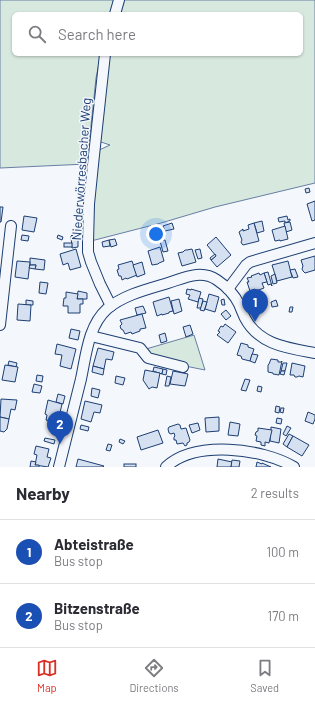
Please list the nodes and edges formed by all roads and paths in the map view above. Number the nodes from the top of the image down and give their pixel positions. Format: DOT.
graph roads {
  1 [pos="119,0"];
  2 [pos="116,12"];
  3 [pos="105,56"];
  4 [pos="11,226"];
  5 [pos="315,243"];
  6 [pos="228,289"];
  7 [pos="111,306"];
  8 [pos="0,325"];
  9 [pos="91,336"];
  10 [pos="315,353"];
  11 [pos="183,367"];
  12 [pos="59,467"];
  13 [pos="166,467"];
  14 [pos="294,467"];
  1 -- 2 [label="street"];
  3 -- 7 [label="street, Niederwörresbacher Weg"];
  4 -- 8 [label="street"];
  5 -- 6 [label="street"];
  6 -- 7 [label="street"];
  6 -- 10 [label="street"];
  7 -- 9 [label="street"];
  9 -- 11 [label="street"];
  9 -- 12 [label="street"];
  13 -- 14 [label="street"];
}
